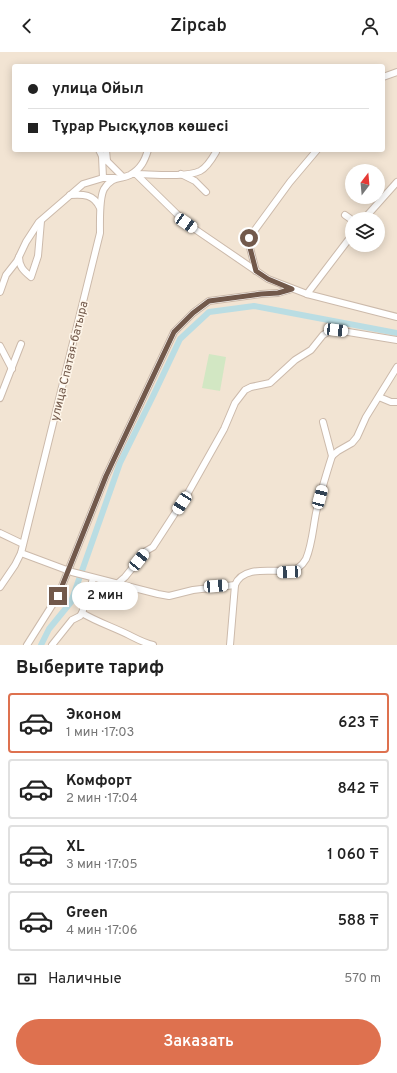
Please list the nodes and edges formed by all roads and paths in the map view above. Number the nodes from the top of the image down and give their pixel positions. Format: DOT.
graph roads {
  1 [pos="397,72"];
  2 [pos="385,76"];
  3 [pos="147,152"];
  4 [pos="216,152"];
  5 [pos="315,152"];
  6 [pos="103,154"];
  7 [pos="133,174"];
  8 [pos="181,174"];
  9 [pos="123,177"];
  10 [pos="102,178"];
  11 [pos="114,178"];
  12 [pos="397,182"];
  13 [pos="206,192"];
  14 [pos="70,195"];
  15 [pos="101,209"];
  16 [pos="370,212"];
  17 [pos="41,220"];
  18 [pos="345,244"];
  19 [pos="19,256"];
  20 [pos="256,271"];
  21 [pos="292,289"];
  22 [pos="0,292"];
  23 [pos="307,294"];
  24 [pos="397,317"];
  25 [pos="397,340"];
  26 [pos="21,344"];
  27 [pos="0,346"];
  28 [pos="397,367"];
  29 [pos="12,369"];
  30 [pos="379,397"];
  31 [pos="0,398"];
  32 [pos="397,402"];
  33 [pos="323,422"];
  34 [pos="332,456"];
  35 [pos="0,533"];
  36 [pos="23,544"];
  37 [pos="21,553"];
  38 [pos="70,572"];
  39 [pos="91,578"];
  40 [pos="1,583"];
  41 [pos="117,584"];
  42 [pos="235,585"];
  43 [pos="82,613"];
  44 [pos="145,644"];
  45 [pos="27,645"];
  46 [pos="52,645"];
  47 [pos="153,645"];
  48 [pos="230,645"];
  1 -- 2 [label="street"];
  3 -- 7 [label="street"];
  4 -- 8 [label="street"];
  5 -- 20 [label="street"];
  6 -- 9 [label="street"];
  6 -- 10 [label="street"];
  7 -- 8 [label="street"];
  7 -- 9 [label="street"];
  7 -- 20 [label="street"];
  8 -- 13 [label="street"];
  9 -- 11 [label="street"];
  10 -- 11 [label="street"];
  10 -- 14 [label="street"];
  11 -- 15 [label="street, улица Спатая-батыра"];
  12 -- 16 [label="street"];
  14 -- 15 [label="street"];
  14 -- 17 [label="street"];
  15 -- 36 [label="street, улица Спатая-батыра"];
  17 -- 19 [label="street"];
  17 -- 19 [label="street"];
  18 -- 23 [label="street"];
  19 -- 22 [label="street"];
  20 -- 21 [label="street"];
  21 -- 23 [label="street"];
  21 -- 38 [label="street"];
  23 -- 24 [label="street"];
  25 -- 41 [label="street"];
  26 -- 29 [label="street"];
  27 -- 29 [label="street"];
  28 -- 30 [label="street"];
  29 -- 31 [label="street"];
  30 -- 32 [label="street"];
  30 -- 34 [label="street"];
  33 -- 34 [label="street"];
  34 -- 42 [label="street"];
  35 -- 36 [label="street"];
  36 -- 37 [label="street, улица Спатая-батыра"];
  37 -- 38 [label="street"];
  37 -- 40 [label="street, улица Спатая-батыра"];
  38 -- 39 [label="street"];
  38 -- 45 [label="street"];
  39 -- 41 [label="street"];
  39 -- 43 [label="street"];
  41 -- 42 [label="street"];
  42 -- 48 [label="street"];
  43 -- 44 [label="street"];
  43 -- 46 [label="street"];
  44 -- 47 [label="street"];
}
